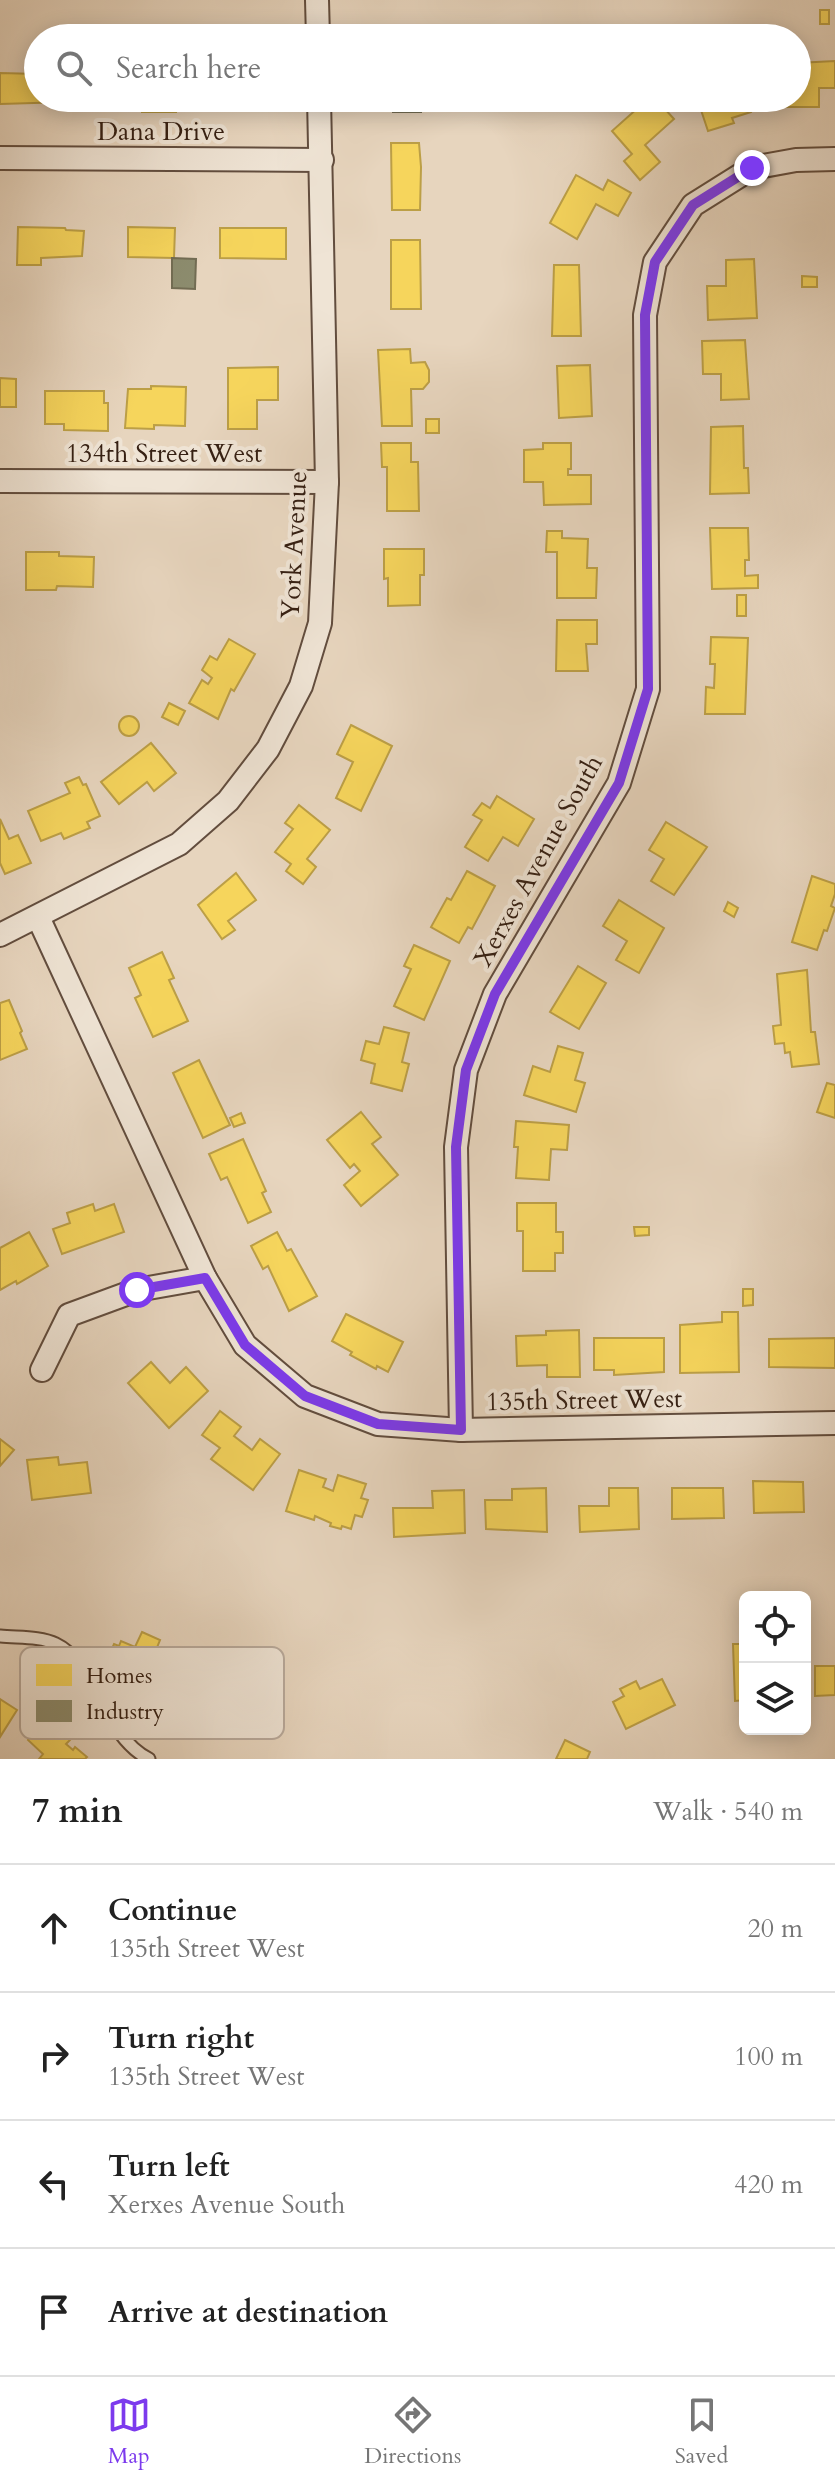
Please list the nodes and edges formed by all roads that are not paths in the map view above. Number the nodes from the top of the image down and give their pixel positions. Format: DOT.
graph roads {
  1 [pos="317,0"];
  2 [pos="318,24"];
  3 [pos="320,112"];
  4 [pos="0,158"];
  5 [pos="835,159"];
  6 [pos="322,160"];
  7 [pos="0,481"];
  8 [pos="327,482"];
  9 [pos="38,917"];
  10 [pos="0,935"];
  11 [pos="205,1278"];
  12 [pos="42,1370"];
  13 [pos="835,1423"];
  14 [pos="461,1430"];
  15 [pos="0,1636"];
  16 [pos="60,1647"];
  17 [pos="126,1739"];
  18 [pos="149,1759"];
  1 -- 2 [label="street"];
  3 -- 6 [label="street, York Avenue"];
  4 -- 6 [label="street, Dana Drive"];
  5 -- 14 [label="street, Xerxes Avenue South"];
  6 -- 8 [label="street, York Avenue"];
  7 -- 8 [label="street, 134th Street West"];
  8 -- 9 [label="street, York Avenue"];
  9 -- 10 [label="street, York Avenue"];
  9 -- 11 [label="street, 135th Street West"];
  11 -- 12 [label="street"];
  11 -- 14 [label="street, 135th Street West"];
  13 -- 14 [label="street, 135th Street West"];
  15 -- 16 [label="lane"];
  17 -- 18 [label="lane"];
}
